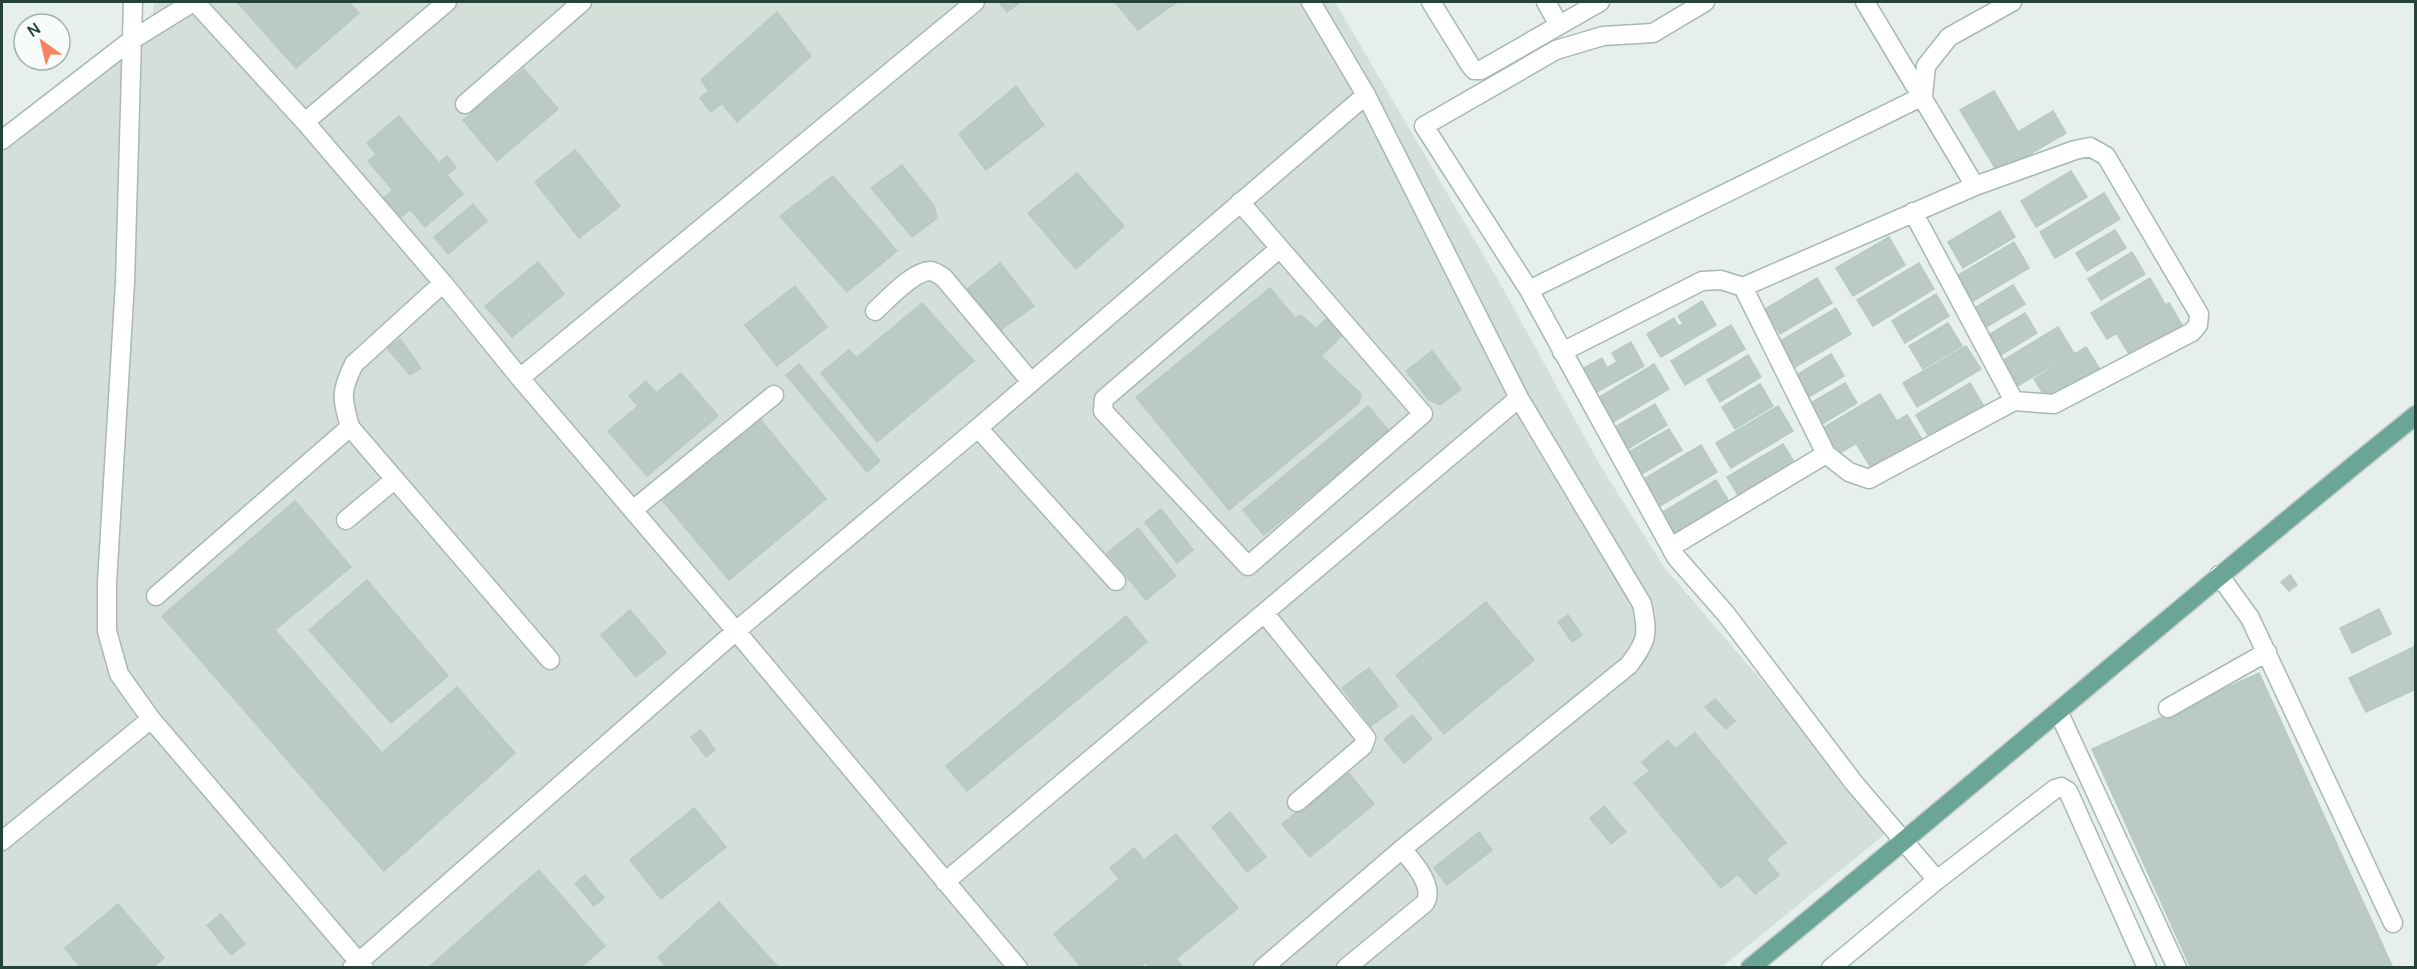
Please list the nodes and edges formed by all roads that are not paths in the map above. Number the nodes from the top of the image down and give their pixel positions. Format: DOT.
graph roads {
  1 [pos="133,2"];
  2 [pos="194,2"];
  3 [pos="447,2"];
  4 [pos="582,2"];
  5 [pos="975,2"];
  6 [pos="1311,2"];
  7 [pos="1431,2"];
  8 [pos="1546,2"];
  9 [pos="1600,2"];
  10 [pos="1705,2"];
  11 [pos="1865,2"];
  12 [pos="2012,2"];
  13 [pos="1560,25"];
  14 [pos="130,41"];
  15 [pos="1366,95"];
  16 [pos="1923,96"];
  17 [pos="465,104"];
  18 [pos="305,122"];
  19 [pos="2,140"];
  20 [pos="1975,186"];
  21 [pos="1240,202"];
  22 [pos="1913,212"];
  23 [pos="1280,248"];
  24 [pos="443,283"];
  25 [pos="1743,287"];
  26 [pos="1529,290"];
  27 [pos="875,311"];
  28 [pos="1562,352"];
  29 [pos="520,378"];
  30 [pos="1031,382"];
  31 [pos="774,395"];
  32 [pos="1519,398"];
  33 [pos="2014,401"];
  34 [pos="2415,415"];
  35 [pos="350,427"];
  36 [pos="978,428"];
  37 [pos="1826,454"];
  38 [pos="394,480"];
  39 [pos="633,510"];
  40 [pos="346,520"];
  41 [pos="1671,547"];
  42 [pos="2219,574"];
  43 [pos="1116,581"];
  44 [pos="156,596"];
  45 [pos="1265,614"];
  46 [pos="736,631"];
  47 [pos="2267,652"];
  48 [pos="550,660"];
  49 [pos="2168,708"];
  50 [pos="2058,711"];
  51 [pos="152,719"];
  52 [pos="1297,802"];
  53 [pos="2,841"];
  54 [pos="1905,842"];
  55 [pos="1402,849"];
  56 [pos="1937,880"];
  57 [pos="945,882"];
  58 [pos="2393,923"];
  59 [pos="358,966"];
  60 [pos="1018,968"];
  61 [pos="1263,968"];
  62 [pos="1346,968"];
  63 [pos="1750,968"];
  64 [pos="1831,968"];
  65 [pos="2147,968"];
  66 [pos="2176,968"];
  1 -- 14 [label="street"];
  2 -- 14 [label="street"];
  2 -- 18 [label="street"];
  3 -- 18 [label="street"];
  4 -- 17 [label="street"];
  5 -- 29 [label="street"];
  6 -- 15 [label="street"];
  7 -- 13 [label="street"];
  8 -- 13 [label="street"];
  9 -- 13 [label="street"];
  10 -- 26 [label="street"];
  11 -- 16 [label="street"];
  12 -- 16 [label="street"];
  14 -- 19 [label="street"];
  14 -- 51 [label="street"];
  15 -- 21 [label="street"];
  15 -- 32 [label="street"];
  16 -- 20 [label="street"];
  16 -- 26 [label="street"];
  18 -- 24 [label="street"];
  20 -- 22 [label="street"];
  20 -- 33 [label="street"];
  21 -- 23 [label="street"];
  21 -- 30 [label="street"];
  22 -- 25 [label="street"];
  22 -- 33 [label="street"];
  23 -- 23 [label="street"];
  24 -- 29 [label="street"];
  24 -- 35 [label="street"];
  25 -- 28 [label="street"];
  25 -- 37 [label="street"];
  26 -- 28 [label="street"];
  27 -- 30 [label="street"];
  28 -- 41 [label="street"];
  29 -- 39 [label="street"];
  30 -- 36 [label="street"];
  31 -- 39 [label="street"];
  32 -- 45 [label="street"];
  32 -- 55 [label="street"];
  33 -- 37 [label="street"];
  34 -- 42 [label="main road"];
  35 -- 38 [label="street"];
  35 -- 44 [label="street"];
  36 -- 43 [label="street"];
  36 -- 46 [label="street"];
  37 -- 41 [label="street"];
  38 -- 40 [label="street"];
  38 -- 48 [label="street"];
  39 -- 46 [label="street"];
  41 -- 54 [label="street"];
  42 -- 47 [label="street"];
  42 -- 50 [label="main road"];
  45 -- 52 [label="street"];
  45 -- 57 [label="street"];
  46 -- 57 [label="street"];
  46 -- 59 [label="street"];
  47 -- 49 [label="street"];
  47 -- 58 [label="street"];
  50 -- 54 [label="main road"];
  50 -- 66 [label="street"];
  51 -- 53 [label="street"];
  51 -- 59 [label="street"];
  54 -- 56 [label="street"];
  54 -- 63 [label="main road"];
  55 -- 61 [label="street"];
  55 -- 62 [label="street"];
  56 -- 64 [label="street"];
  56 -- 65 [label="street"];
  57 -- 60 [label="street"];
}
